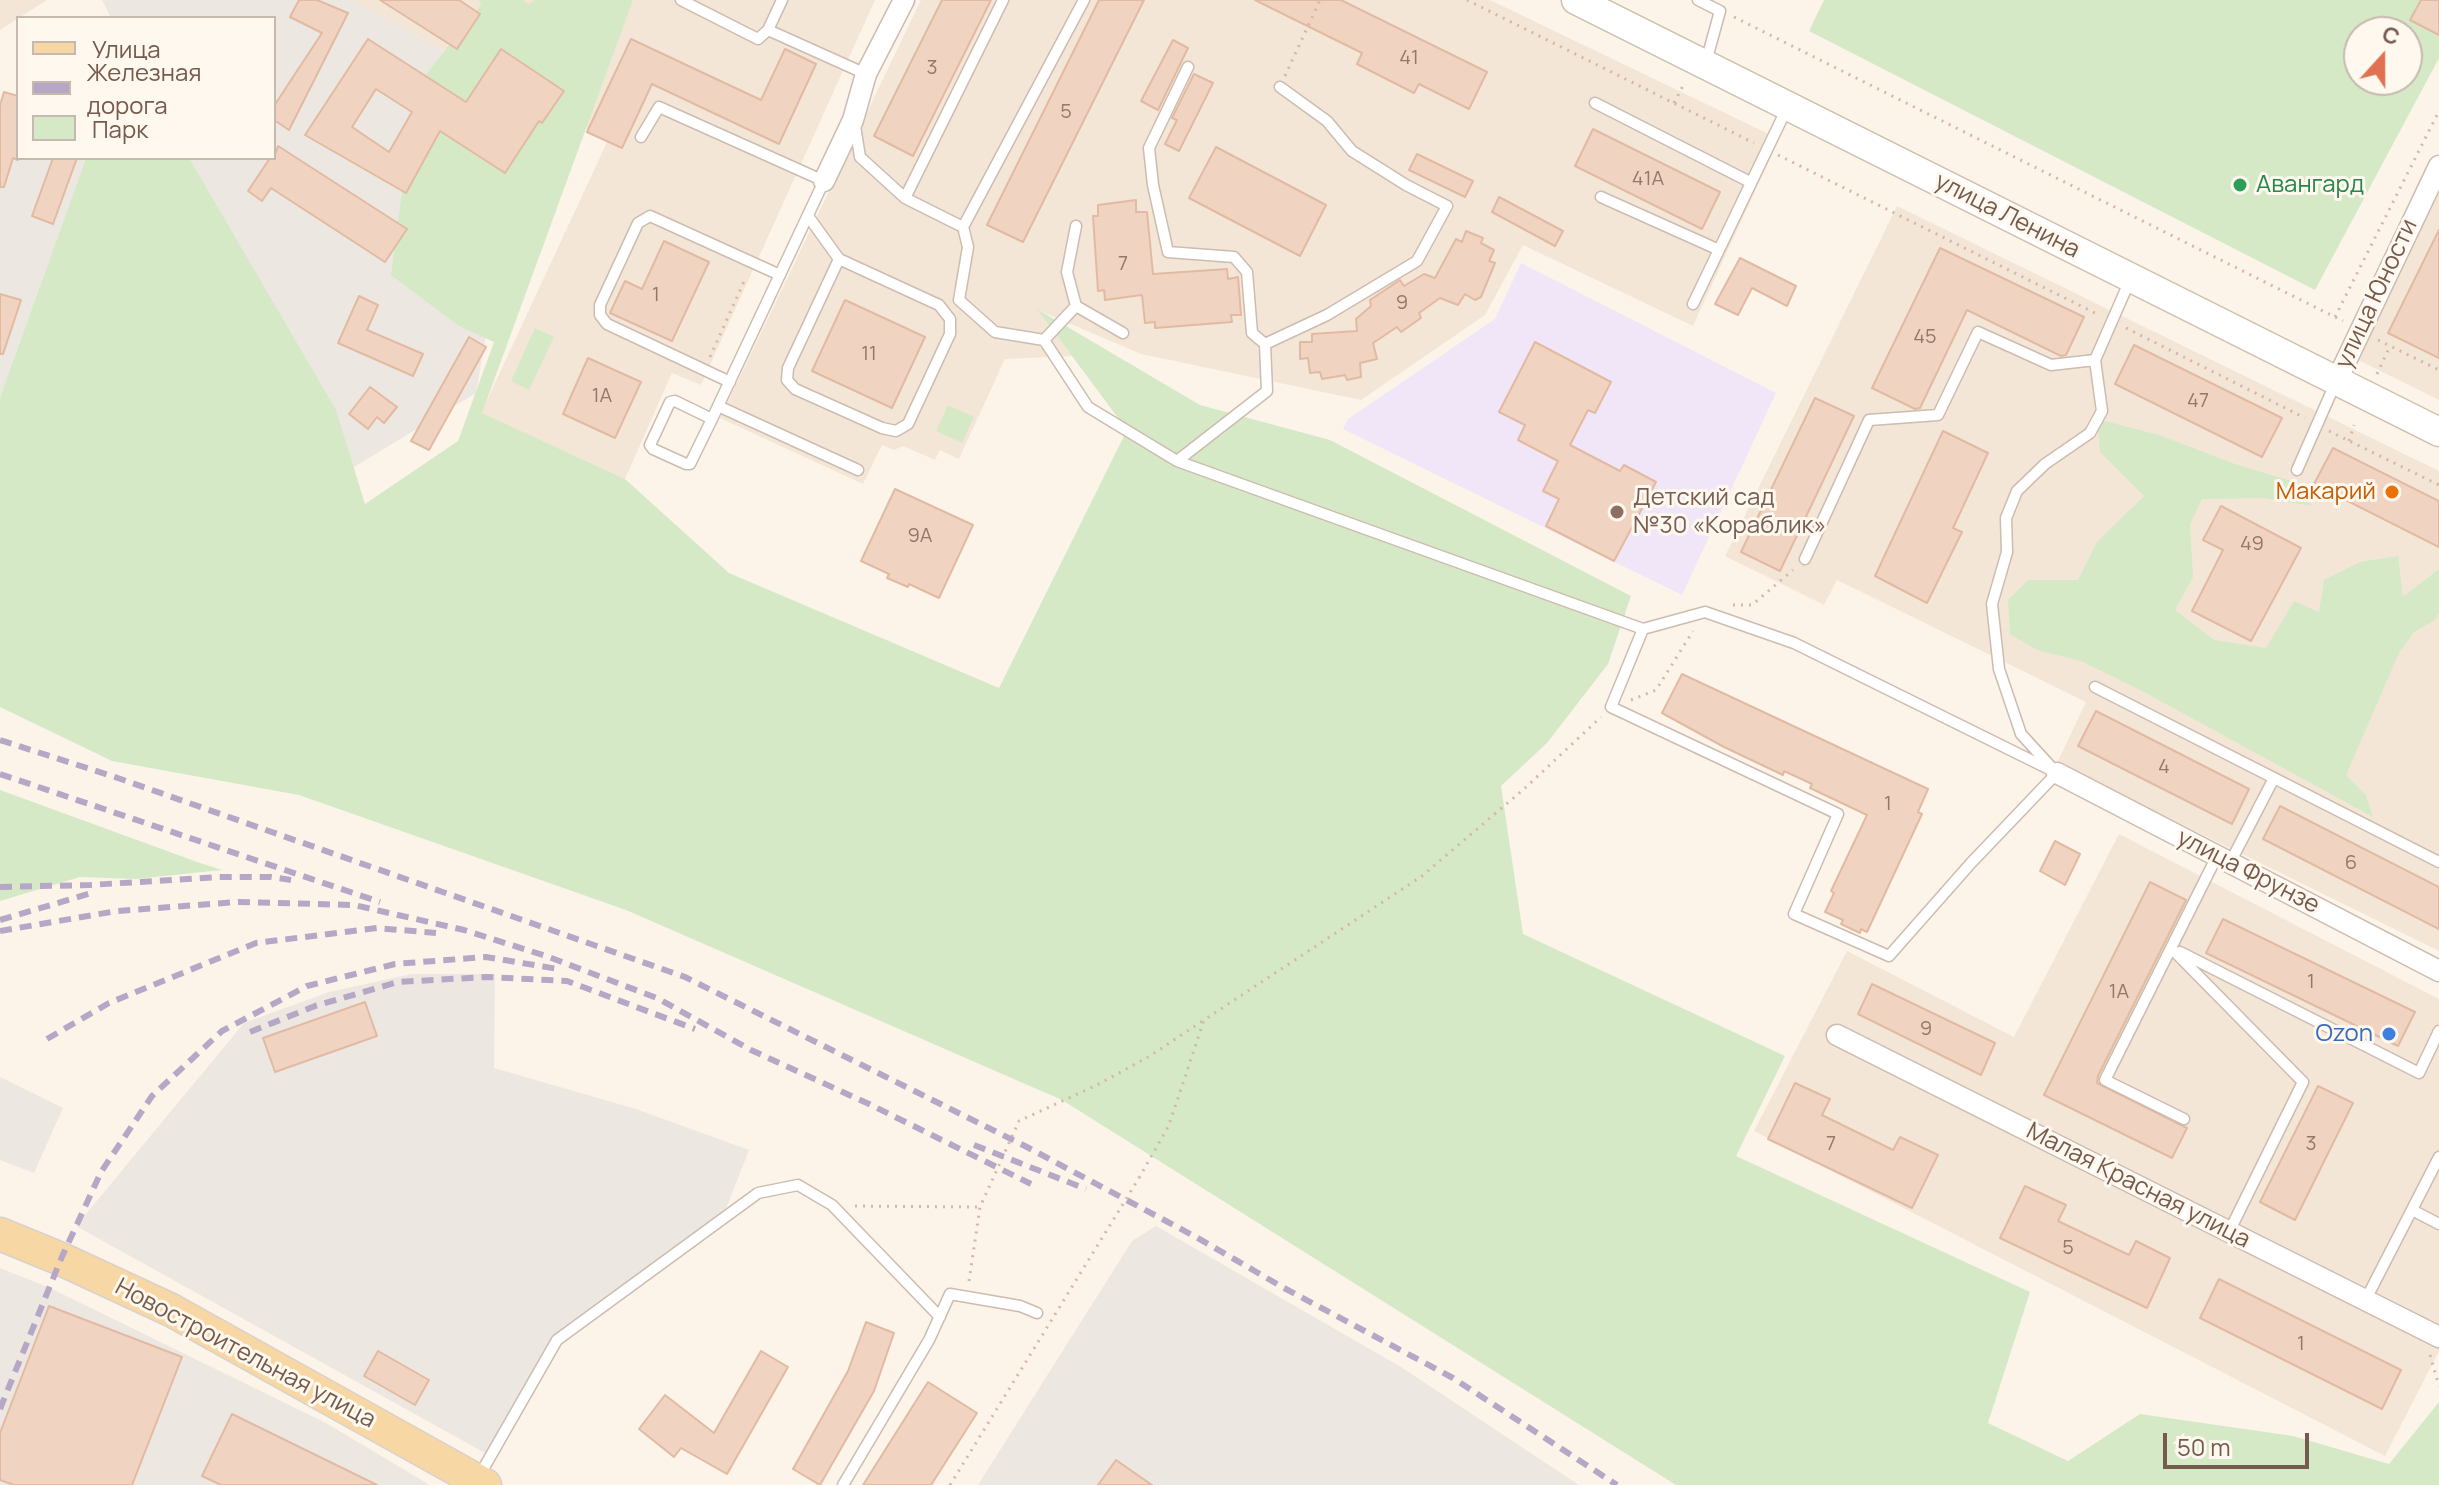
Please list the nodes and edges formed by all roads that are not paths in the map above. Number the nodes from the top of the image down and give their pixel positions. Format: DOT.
graph roads {
  1 [pos="681,0"];
  2 [pos="782,0"];
  3 [pos="904,0"];
  4 [pos="1003,0"];
  5 [pos="1084,0"];
  6 [pos="1576,0"];
  7 [pos="1698,0"];
  8 [pos="1722,5"];
  9 [pos="768,30"];
  10 [pos="1705,65"];
  11 [pos="1188,67"];
  12 [pos="866,74"];
  13 [pos="1280,87"];
  14 [pos="1595,103"];
  15 [pos="1788,106"];
  16 [pos="853,120"];
  17 [pos="641,137"];
  18 [pos="2439,166"];
  19 [pos="824,181"];
  20 [pos="1750,182"];
  21 [pos="1601,197"];
  22 [pos="905,198"];
  23 [pos="808,216"];
  24 [pos="1076,226"];
  25 [pos="963,227"];
  26 [pos="1717,249"];
  27 [pos="839,259"];
  28 [pos="780,275"];
  29 [pos="2131,278"];
  30 [pos="1693,304"];
  31 [pos="1076,306"];
  32 [pos="1123,333"];
  33 [pos="1044,340"];
  34 [pos="1265,344"];
  35 [pos="2095,360"];
  36 [pos="2337,380"];
  37 [pos="730,382"];
  38 [pos="718,406"];
  39 [pos="712,419"];
  40 [pos="2439,432"];
  41 [pos="1177,461"];
  42 [pos="858,470"];
  43 [pos="2297,470"];
  44 [pos="1805,559"];
  45 [pos="1643,629"];
  46 [pos="2095,687"];
  47 [pos="2057,773"];
  48 [pos="2274,778"];
  49 [pos="2224,860"];
  50 [pos="2439,862"];
  51 [pos="2171,948"];
  52 [pos="2439,971"];
  53 [pos="2439,1031"];
  54 [pos="1837,1035"];
  55 [pos="2184,1119"];
  56 [pos="2439,1157"];
  57 [pos="2412,1210"];
  58 [pos="2439,1224"];
  59 [pos="2229,1232"];
  60 [pos="0,1234"];
  61 [pos="2365,1301"];
  62 [pos="1037,1313"];
  63 [pos="940,1317"];
  64 [pos="2432,1334"];
  65 [pos="481,1483"];
  66 [pos="843,1485"];
  1 -- 9 [label="lane"];
  2 -- 9 [label="lane"];
  3 -- 12 [label="street"];
  4 -- 22 [label="lane"];
  5 -- 25 [label="lane"];
  6 -- 10 [label="main road, улица Ленина"];
  7 -- 8 [label="lane"];
  8 -- 10 [label="lane"];
  9 -- 12 [label="lane"];
  10 -- 15 [label="main road, улица Ленина"];
  11 -- 34 [label="lane"];
  12 -- 16 [label="street"];
  13 -- 34 [label="lane"];
  14 -- 20 [label="lane"];
  15 -- 20 [label="lane"];
  15 -- 29 [label="main road, улица Ленина"];
  16 -- 19 [label="street"];
  16 -- 22 [label="lane"];
  17 -- 19 [label="lane"];
  18 -- 36 [label="street, улица Юности"];
  19 -- 23 [label="lane"];
  20 -- 26 [label="lane"];
  21 -- 26 [label="lane"];
  22 -- 25 [label="lane"];
  23 -- 27 [label="lane"];
  23 -- 28 [label="lane"];
  24 -- 31 [label="lane"];
  25 -- 33 [label="lane"];
  26 -- 30 [label="lane"];
  27 -- 27 [label="lane"];
  28 -- 37 [label="lane"];
  28 -- 37 [label="lane"];
  29 -- 35 [label="lane"];
  29 -- 36 [label="main road, улица Ленина"];
  31 -- 32 [label="lane"];
  31 -- 33 [label="lane"];
  33 -- 41 [label="lane"];
  34 -- 41 [label="lane"];
  35 -- 44 [label="lane"];
  35 -- 47 [label="lane"];
  36 -- 40 [label="main road, улица Ленина"];
  36 -- 43 [label="lane"];
  37 -- 38 [label="lane"];
  38 -- 39 [label="lane"];
  38 -- 42 [label="lane"];
  39 -- 39 [label="lane"];
  41 -- 45 [label="lane"];
  45 -- 47 [label="lane"];
  45 -- 47 [label="lane"];
  46 -- 48 [label="lane"];
  47 -- 49 [label="street, улица Фрунзе"];
  48 -- 49 [label="lane"];
  48 -- 50 [label="lane"];
  49 -- 51 [label="lane"];
  49 -- 52 [label="street, улица Фрунзе"];
  51 -- 53 [label="lane"];
  51 -- 55 [label="lane"];
  51 -- 59 [label="lane"];
  54 -- 59 [label="street, Малая Красная улица"];
  56 -- 57 [label="lane"];
  57 -- 58 [label="lane"];
  57 -- 61 [label="lane"];
  59 -- 61 [label="street, Малая Красная улица"];
  60 -- 65 [label="main road, Новостроительная улица"];
  61 -- 64 [label="street, Малая Красная улица"];
  62 -- 63 [label="lane"];
  63 -- 65 [label="lane"];
  63 -- 66 [label="lane"];
}
